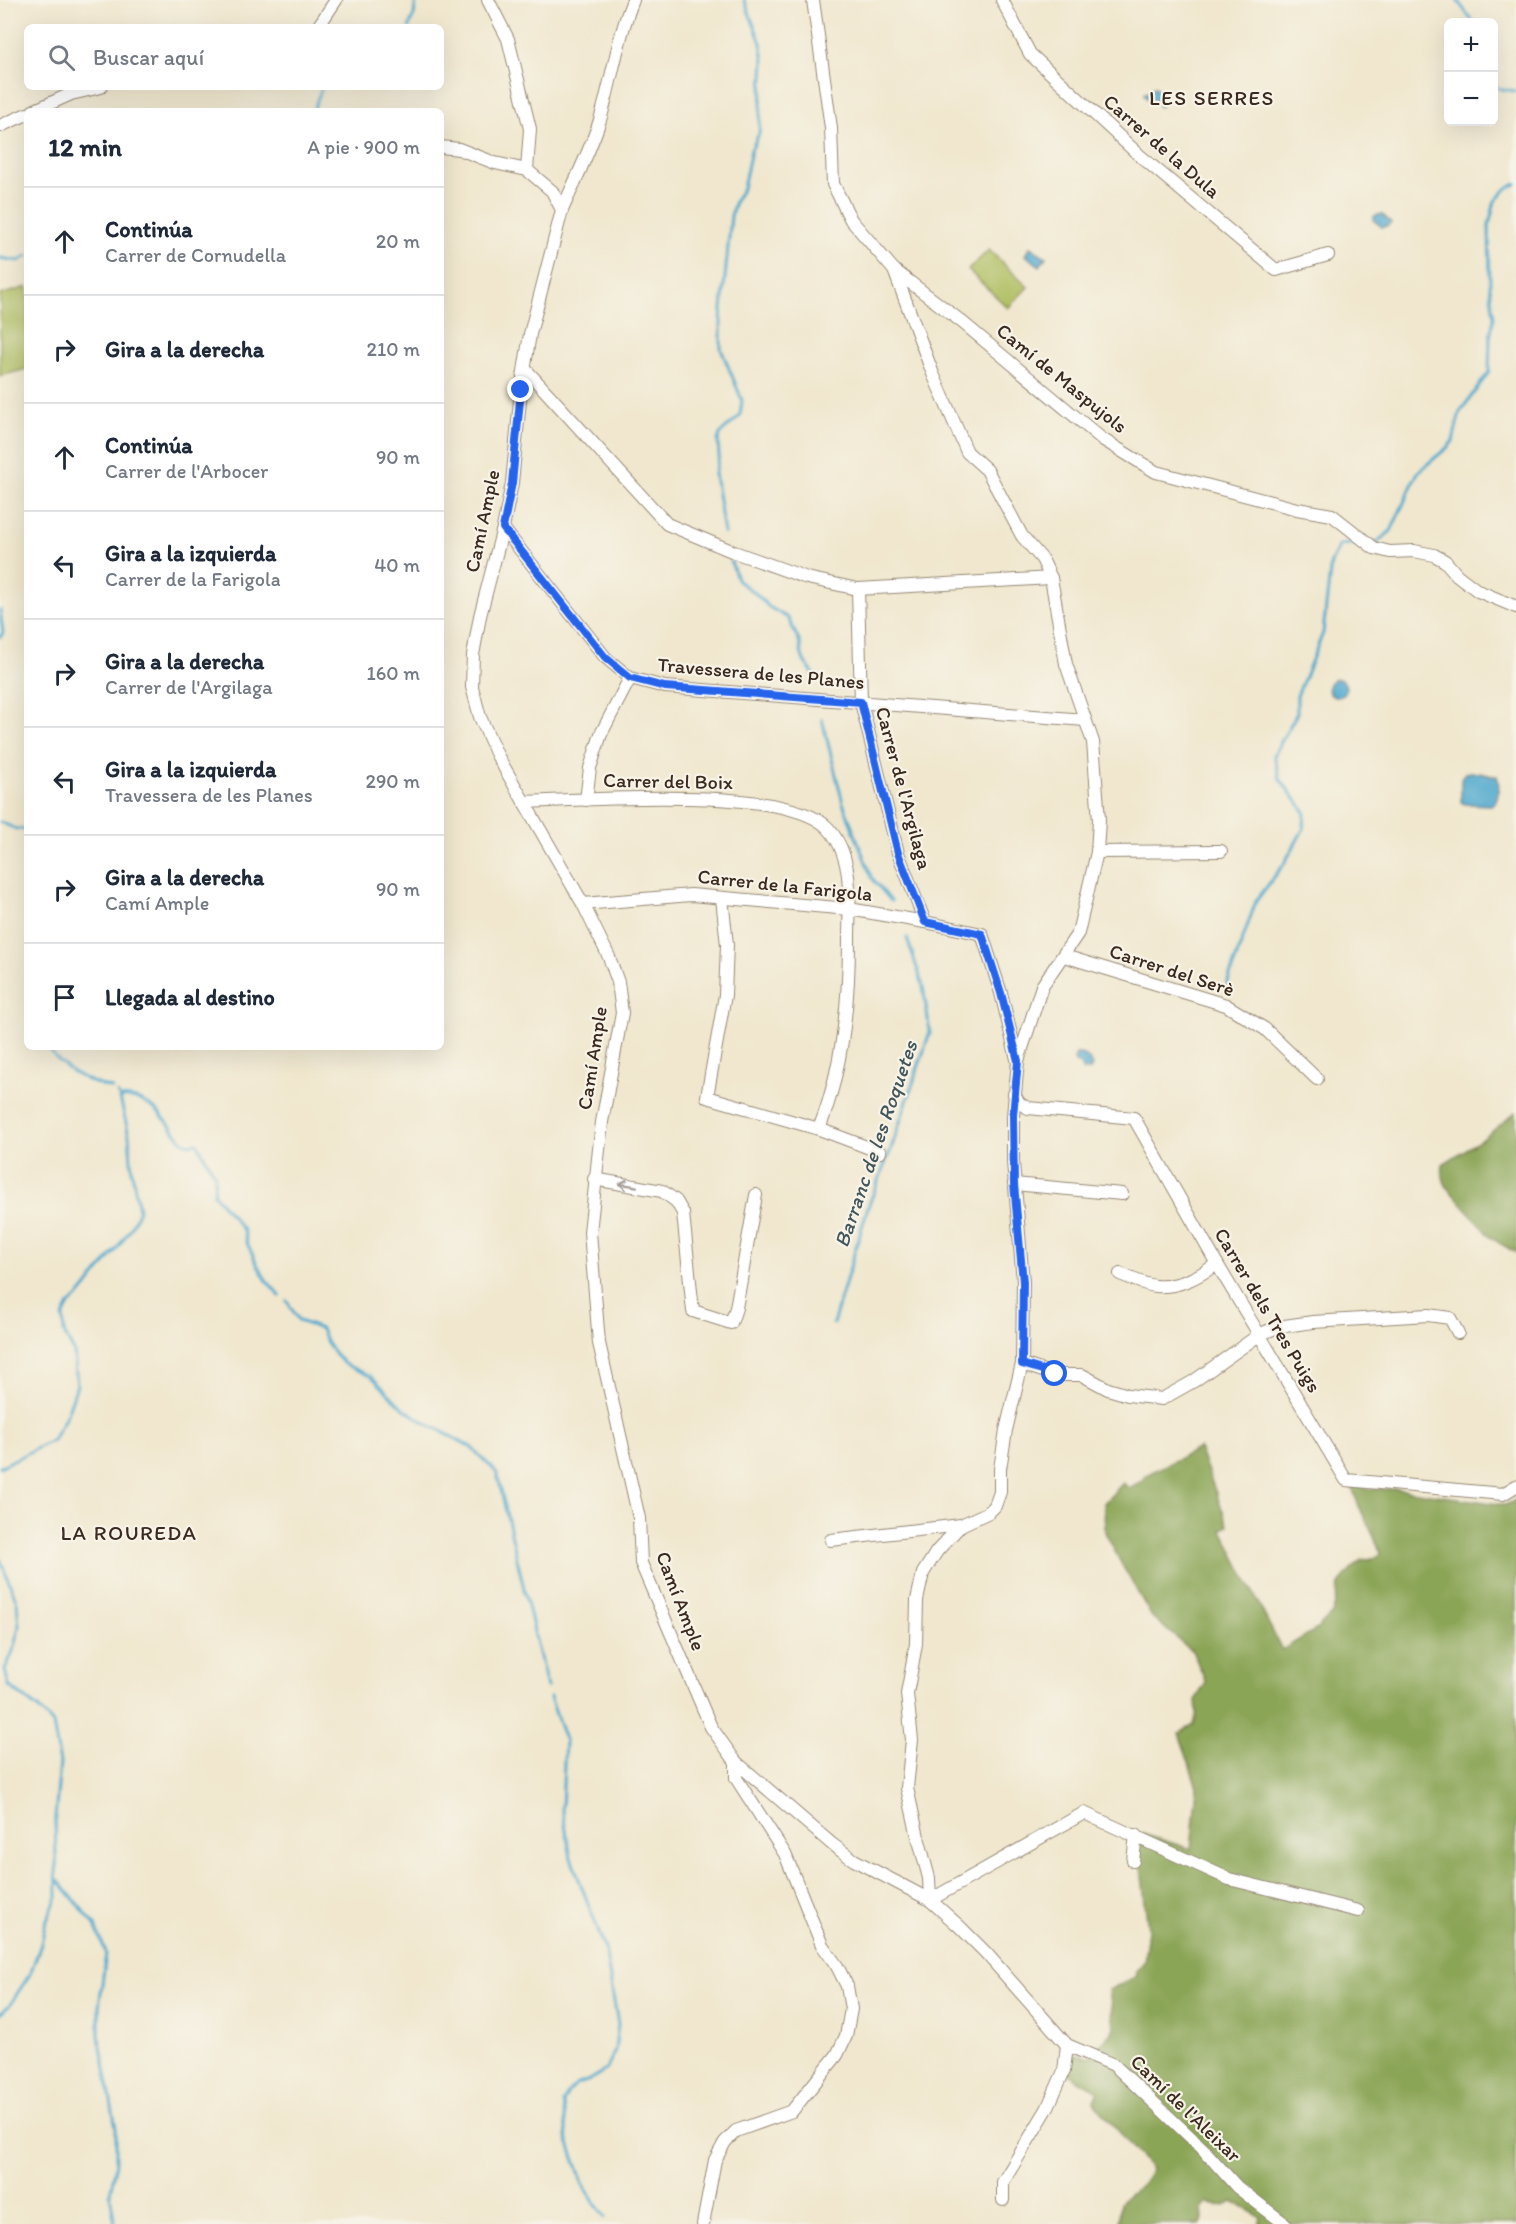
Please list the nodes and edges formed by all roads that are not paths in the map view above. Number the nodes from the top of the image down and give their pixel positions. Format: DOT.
graph roads {
  1 [pos="336,0"];
  2 [pos="488,0"];
  3 [pos="633,0"];
  4 [pos="813,0"];
  5 [pos="1002,0"];
  6 [pos="320,24"];
  7 [pos="88,90"];
  8 [pos="40,108"];
  9 [pos="24,115"];
  10 [pos="0,126"];
  11 [pos="444,148"];
  12 [pos="527,170"];
  13 [pos="562,210"];
  14 [pos="1328,255"];
  15 [pos="894,270"];
  16 [pos="528,372"];
  17 [pos="503,528"];
  18 [pos="1051,578"];
  19 [pos="858,589"];
  20 [pos="1516,607"];
  21 [pos="630,678"];
  22 [pos="861,702"];
  23 [pos="1085,720"];
  24 [pos="586,800"];
  25 [pos="524,802"];
  26 [pos="1221,851"];
  27 [pos="1097,852"];
  28 [pos="722,898"];
  29 [pos="583,904"];
  30 [pos="849,909"];
  31 [pos="925,922"];
  32 [pos="1064,956"];
  33 [pos="1018,1061"];
  34 [pos="1317,1080"];
  35 [pos="1014,1094"];
  36 [pos="819,1129"];
  37 [pos="880,1152"];
  38 [pos="594,1179"];
  39 [pos="1014,1184"];
  40 [pos="1122,1194"];
  41 [pos="756,1195"];
  42 [pos="1217,1264"];
  43 [pos="1120,1274"];
  44 [pos="1458,1333"];
  45 [pos="1259,1335"];
  46 [pos="1022,1364"];
  47 [pos="1516,1486"];
  48 [pos="961,1525"];
  49 [pos="831,1540"];
  50 [pos="736,1762"];
  51 [pos="1136,1835"];
  52 [pos="1133,1861"];
  53 [pos="930,1900"];
  54 [pos="1358,1911"];
  55 [pos="1067,2045"];
  56 [pos="999,2197"];
  57 [pos="703,2224"];
  58 [pos="1285,2224"];
  1 -- 6 [label="street"];
  2 -- 12 [label="street"];
  3 -- 13 [label="street, Camí Ample"];
  4 -- 15 [label="street, Camí de Maspujols"];
  5 -- 14 [label="street, Carrer de la Dula"];
  7 -- 8 [label="street"];
  9 -- 10 [label="street"];
  11 -- 12 [label="street"];
  12 -- 13 [label="street"];
  13 -- 17 [label="street, Camí Ample"];
  15 -- 18 [label="street"];
  15 -- 20 [label="street, Camí de Maspujols"];
  16 -- 19 [label="street"];
  17 -- 21 [label="street, Travessera de les Planes"];
  17 -- 25 [label="street, Camí Ample"];
  18 -- 19 [label="street"];
  18 -- 23 [label="street"];
  19 -- 22 [label="street, Carrer de l'Argilaga"];
  21 -- 22 [label="street, Travessera de les Planes"];
  21 -- 24 [label="street"];
  22 -- 23 [label="street, Travessera de les Planes"];
  22 -- 31 [label="street, Carrer de l'Argilaga"];
  23 -- 27 [label="street"];
  24 -- 25 [label="street, Carrer del Boix"];
  24 -- 30 [label="street, Carrer del Boix"];
  25 -- 29 [label="street, Camí Ample"];
  26 -- 27 [label="street"];
  27 -- 32 [label="street"];
  28 -- 29 [label="street, Carrer de la Farigola"];
  28 -- 30 [label="street, Carrer de la Farigola"];
  28 -- 36 [label="street"];
  29 -- 38 [label="street, Camí Ample"];
  30 -- 31 [label="street, Carrer de la Farigola"];
  30 -- 36 [label="street, Carrer del Boix"];
  31 -- 33 [label="street, Carrer de la Farigola"];
  32 -- 33 [label="street"];
  32 -- 34 [label="street, Carrer del Serè"];
  33 -- 35 [label="street"];
  35 -- 39 [label="street"];
  35 -- 42 [label="street, Carrer dels Tres Puigs"];
  36 -- 37 [label="street"];
  41 -- 38 [label="street, one-way"];
  38 -- 50 [label="street, Camí Ample"];
  39 -- 40 [label="street"];
  39 -- 46 [label="street"];
  42 -- 43 [label="street"];
  42 -- 45 [label="street, Carrer dels Tres Puigs"];
  44 -- 45 [label="street"];
  45 -- 46 [label="street"];
  45 -- 47 [label="street, Carrer dels Tres Puigs"];
  46 -- 48 [label="street"];
  48 -- 49 [label="street"];
  48 -- 53 [label="street"];
  50 -- 53 [label="street, Camí Ample"];
  50 -- 57 [label="street"];
  51 -- 52 [label="street"];
  51 -- 53 [label="street"];
  51 -- 54 [label="street"];
  53 -- 55 [label="street, Camí de l'Aleixar"];
  55 -- 56 [label="street"];
  55 -- 58 [label="street, Camí de l'Aleixar"];
}
